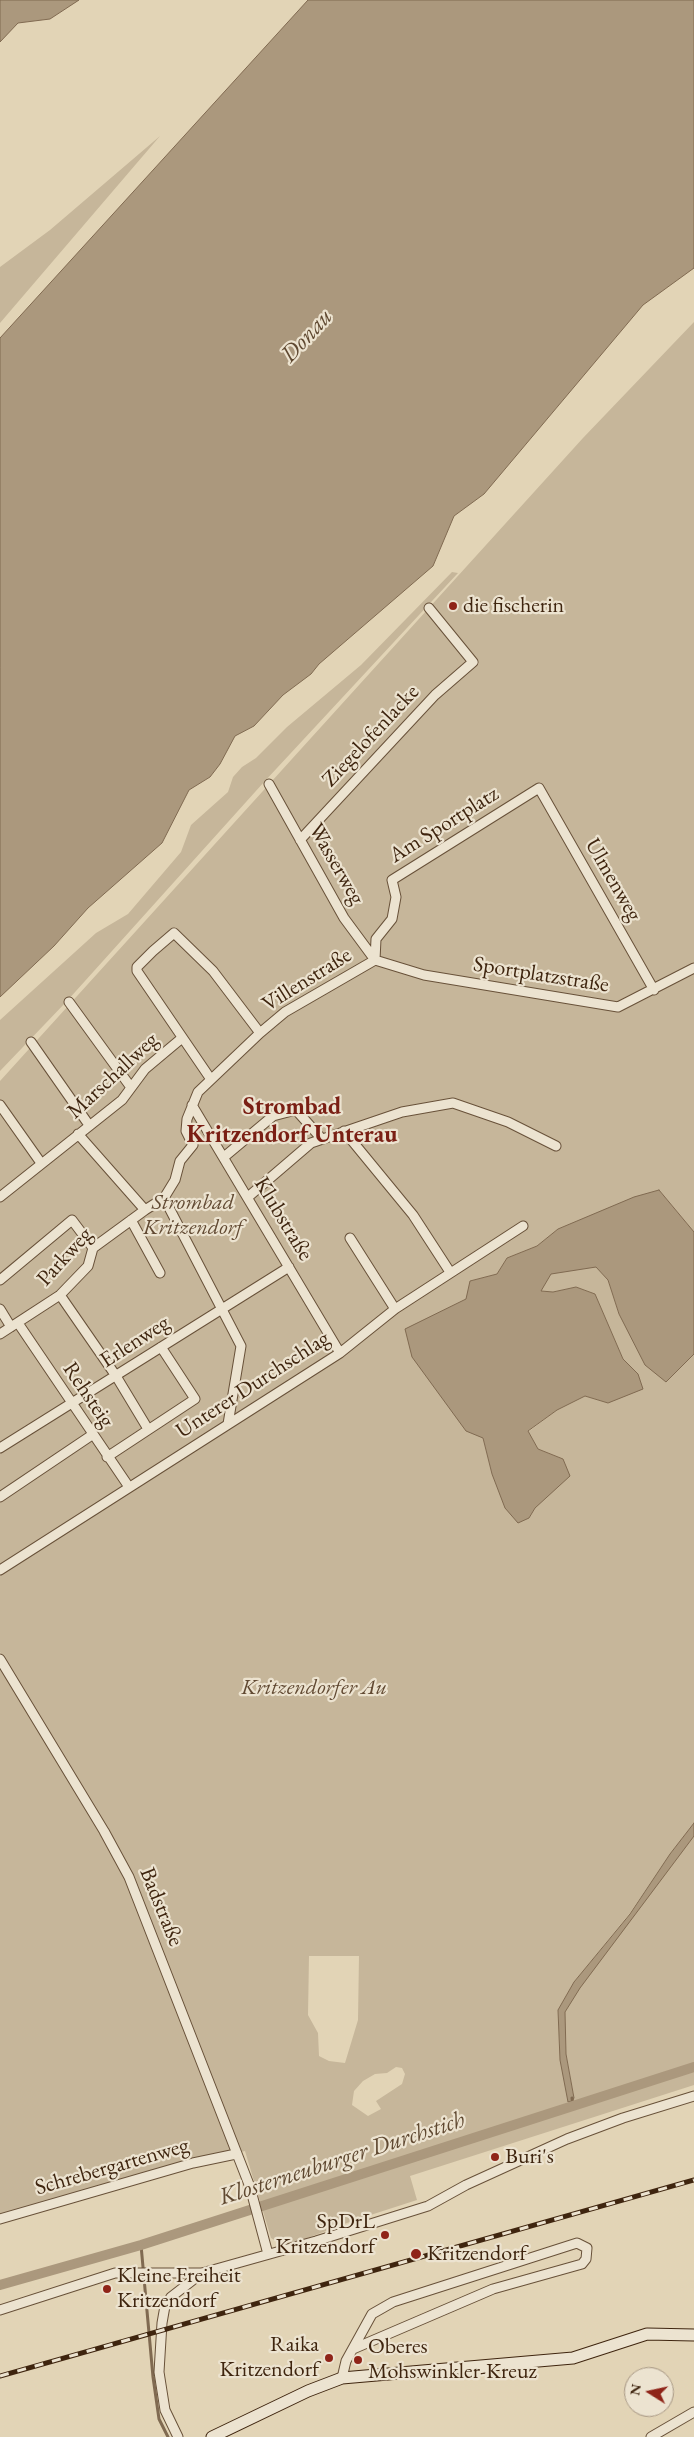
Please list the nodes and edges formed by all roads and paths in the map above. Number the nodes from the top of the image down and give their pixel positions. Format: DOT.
graph roads {
  1 [pos="429,608"];
  2 [pos="269,784"];
  3 [pos="539,788"];
  4 [pos="300,840"];
  5 [pos="375,960"];
  6 [pos="694,968"];
  7 [pos="654,990"];
  8 [pos="69,1002"];
  9 [pos="260,1033"];
  10 [pos="182,1038"];
  11 [pos="31,1042"];
  12 [pos="210,1078"];
  13 [pos="130,1086"];
  14 [pos="0,1105"];
  15 [pos="192,1105"];
  16 [pos="89,1125"];
  17 [pos="344,1131"];
  18 [pos="78,1134"];
  19 [pos="322,1138"];
  20 [pos="556,1146"];
  21 [pos="224,1157"];
  22 [pos="41,1164"];
  23 [pos="0,1197"];
  24 [pos="248,1197"];
  25 [pos="164,1198"];
  26 [pos="144,1210"];
  27 [pos="131,1220"];
  28 [pos="522,1226"];
  29 [pos="350,1238"];
  30 [pos="93,1248"];
  31 [pos="289,1267"];
  32 [pos="450,1272"];
  33 [pos="160,1273"];
  34 [pos="0,1280"];
  35 [pos="60,1295"];
  36 [pos="0,1309"];
  37 [pos="221,1309"];
  38 [pos="395,1309"];
  39 [pos="14,1325"];
  40 [pos="0,1334"];
  41 [pos="161,1347"];
  42 [pos="340,1352"];
  43 [pos="116,1376"];
  44 [pos="72,1405"];
  45 [pos="228,1424"];
  46 [pos="148,1429"];
  47 [pos="92,1435"];
  48 [pos="0,1448"];
  49 [pos="107,1456"];
  50 [pos="129,1487"];
  51 [pos="0,1496"];
  52 [pos="0,1570"];
  53 [pos="0,1660"];
  54 [pos="694,2096"];
  55 [pos="236,2154"];
  56 [pos="0,2219"];
  57 [pos="268,2254"];
  58 [pos="202,2273"];
  59 [pos="0,2310"];
  60 [pos="694,2335"];
  61 [pos="353,2349"];
  62 [pos="342,2378"];
  63 [pos="694,2412"];
  64 [pos="178,2437"];
  65 [pos="212,2437"];
  66 [pos="651,2437"];
  1 -- 4 [label="street, Ziegelofenlacke"];
  2 -- 4 [label="street, Wasserweg"];
  3 -- 5 [label="street, Am Sportplatz"];
  3 -- 7 [label="street, Ulmenweg"];
  4 -- 5 [label="street, Wasserweg"];
  5 -- 7 [label="street, Sportplatzstraße"];
  5 -- 9 [label="street, Villenstraße"];
  6 -- 7 [label="street, Sportplatzstraße"];
  8 -- 13 [label="street"];
  9 -- 10 [label="street"];
  9 -- 12 [label="street, Villenstraße"];
  10 -- 12 [label="street"];
  10 -- 13 [label="street, Marschallweg"];
  11 -- 16 [label="street"];
  12 -- 15 [label="street, Villenstraße"];
  13 -- 16 [label="street, Marschallweg"];
  14 -- 22 [label="street"];
  15 -- 21 [label="street, Klubstraße"];
  15 -- 25 [label="street, Villenstraße"];
  16 -- 18 [label="street, Marschallweg"];
  17 -- 19 [label="street"];
  17 -- 20 [label="street"];
  17 -- 32 [label="street"];
  18 -- 22 [label="street, Marschallweg"];
  18 -- 26 [label="street"];
  19 -- 21 [label="street"];
  19 -- 24 [label="street"];
  21 -- 24 [label="street, Klubstraße"];
  22 -- 23 [label="street, Marschallweg"];
  24 -- 31 [label="street, Klubstraße"];
  25 -- 26 [label="street, Parkweg"];
  25 -- 37 [label="street"];
  26 -- 27 [label="street, Parkweg"];
  27 -- 30 [label="street, Parkweg"];
  27 -- 33 [label="street"];
  28 -- 32 [label="street, Unterer Durchschlag"];
  29 -- 38 [label="street"];
  30 -- 34 [label="street"];
  30 -- 35 [label="street, Parkweg"];
  31 -- 37 [label="street, Erlenweg"];
  31 -- 42 [label="street, Klubstraße"];
  32 -- 38 [label="street, Unterer Durchschlag"];
  35 -- 39 [label="street, Parkweg"];
  35 -- 43 [label="street"];
  36 -- 39 [label="street, Rehsteig"];
  37 -- 41 [label="street, Erlenweg"];
  37 -- 45 [label="street"];
  38 -- 42 [label="street, Unterer Durchschlag"];
  39 -- 40 [label="street, Parkweg"];
  39 -- 44 [label="street, Rehsteig"];
  41 -- 43 [label="street, Erlenweg"];
  41 -- 46 [label="street"];
  42 -- 45 [label="street, Unterer Durchschlag"];
  43 -- 44 [label="street, Erlenweg"];
  43 -- 46 [label="street"];
  44 -- 47 [label="street, Rehsteig"];
  44 -- 48 [label="street, Erlenweg"];
  45 -- 50 [label="street, Unterer Durchschlag"];
  46 -- 49 [label="street"];
  47 -- 49 [label="street, Rehsteig"];
  47 -- 51 [label="street"];
  49 -- 50 [label="street, Rehsteig"];
  50 -- 52 [label="street, Unterer Durchschlag"];
  53 -- 55 [label="street, Badstraße"];
  54 -- 57 [label="street"];
  55 -- 56 [label="street, Schrebergartenweg"];
  55 -- 57 [label="street, Badstraße"];
  57 -- 58 [label="street"];
  58 -- 59 [label="street"];
  58 -- 64 [label="street"];
  60 -- 62 [label="main road"];
  61 -- 61 [label="street"];
  61 -- 62 [label="street"];
  62 -- 65 [label="main road"];
  63 -- 66 [label="street"];
}
